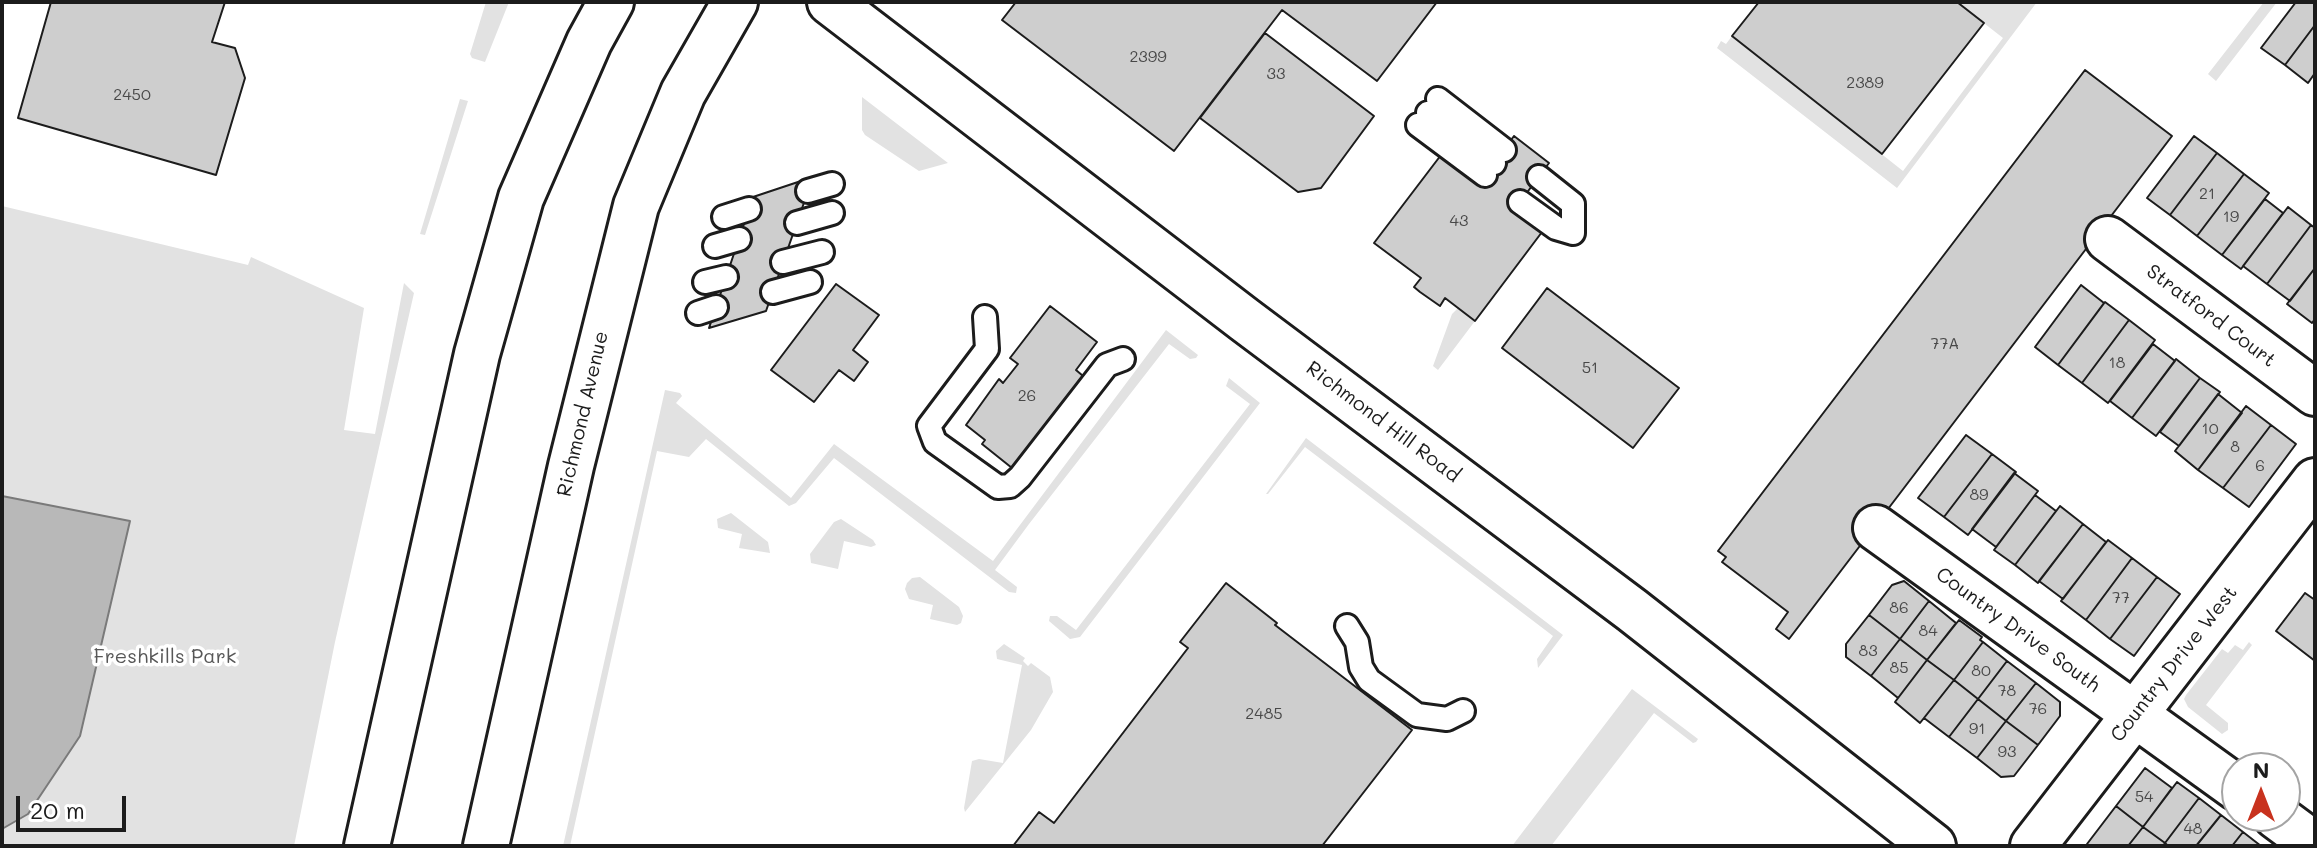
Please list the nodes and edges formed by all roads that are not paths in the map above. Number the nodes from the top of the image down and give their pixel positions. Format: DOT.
graph roads {
  1 [pos="611,2"];
  2 [pos="735,2"];
  3 [pos="830,2"];
  4 [pos="1428,112"];
  5 [pos="832,184"];
  6 [pos="1529,190"];
  7 [pos="808,191"];
  8 [pos="749,209"];
  9 [pos="832,213"];
  10 [pos="724,217"];
  11 [pos="797,223"];
  12 [pos="739,239"];
  13 [pos="2108,239"];
  14 [pos="715,246"];
  15 [pos="822,252"];
  16 [pos="783,262"];
  17 [pos="810,282"];
  18 [pos="773,292"];
  19 [pos="985,317"];
  20 [pos="1123,359"];
  21 [pos="2315,393"];
  22 [pos="2315,481"];
  23 [pos="1876,528"];
  24 [pos="1347,626"];
  25 [pos="1463,711"];
  26 [pos="2136,714"];
  27 [pos="2221,776"];
  28 [pos="2298,832"];
  29 [pos="2315,845"];
  30 [pos="367,846"];
  31 [pos="486,846"];
  32 [pos="1933,846"];
  33 [pos="2033,846"];
  1 -- 30 [label="street"];
  2 -- 31 [label="street, Richmond Avenue"];
  3 -- 32 [label="street, Richmond Hill Road"];
  4 -- 4 [label="lane"];
  5 -- 7 [label="lane"];
  6 -- 6 [label="lane"];
  8 -- 10 [label="lane"];
  9 -- 11 [label="lane"];
  12 -- 14 [label="lane"];
  13 -- 21 [label="street, Stratford Court"];
  15 -- 16 [label="lane"];
  17 -- 18 [label="lane"];
  19 -- 20 [label="lane"];
  22 -- 26 [label="street, Country Drive West"];
  23 -- 26 [label="street, Country Drive South"];
  24 -- 25 [label="lane"];
  26 -- 27 [label="street, Country Drive South"];
  26 -- 33 [label="street, Country Drive West"];
  28 -- 29 [label="street"];
}
